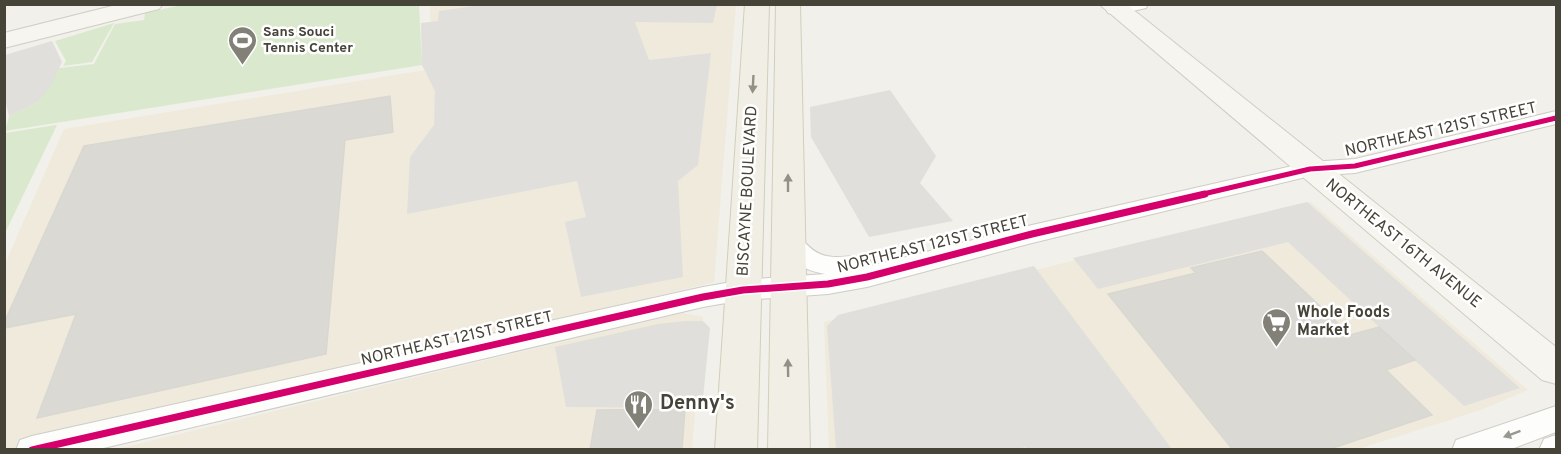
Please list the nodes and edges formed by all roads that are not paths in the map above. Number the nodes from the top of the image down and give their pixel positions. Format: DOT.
graph roads {
  1 [pos="90,4"];
  2 [pos="151,4"];
  3 [pos="757,4"];
  4 [pos="788,4"];
  5 [pos="1122,6"];
  6 [pos="4,27"];
  7 [pos="756,33"];
  8 [pos="4,41"];
  9 [pos="789,71"];
  10 [pos="1557,118"];
  11 [pos="1310,169"];
  12 [pos="788,241"];
  13 [pos="930,261"];
  14 [pos="788,285"];
  15 [pos="743,290"];
  16 [pos="1557,369"];
  17 [pos="1557,419"];
  18 [pos="32,450"];
  19 [pos="736,450"];
  20 [pos="789,450"];
  21 [pos="1468,450"];
  1 -- 6 [label="street"];
  2 -- 8 [label="street"];
  3 -- 7 [label="main road, BISCAYNE BOULEVARD"];
  4 -- 9 [label="main road"];
  5 -- 11 [label="street, NORTHEAST 16TH AVENUE"];
  7 -- 9 [label="main road"];
  7 -- 15 [label="main road, BISCAYNE BOULEVARD, one-way"];
  12 -- 9 [label="main road, one-way"];
  10 -- 11 [label="street, NORTHEAST 121ST STREET"];
  11 -- 13 [label="street, NORTHEAST 121ST STREET"];
  11 -- 16 [label="street, NORTHEAST 16TH AVENUE"];
  12 -- 13 [label="street, NORTHEAST 121ST STREET"];
  12 -- 14 [label="main road"];
  13 -- 14 [label="street, NORTHEAST 121ST STREET"];
  14 -- 15 [label="street, NORTHEAST 121ST STREET"];
  20 -- 14 [label="main road, one-way"];
  15 -- 18 [label="street, NORTHEAST 121ST STREET"];
  15 -- 19 [label="main road, BISCAYNE BOULEVARD"];
  17 -- 21 [label="street, one-way"];
}
